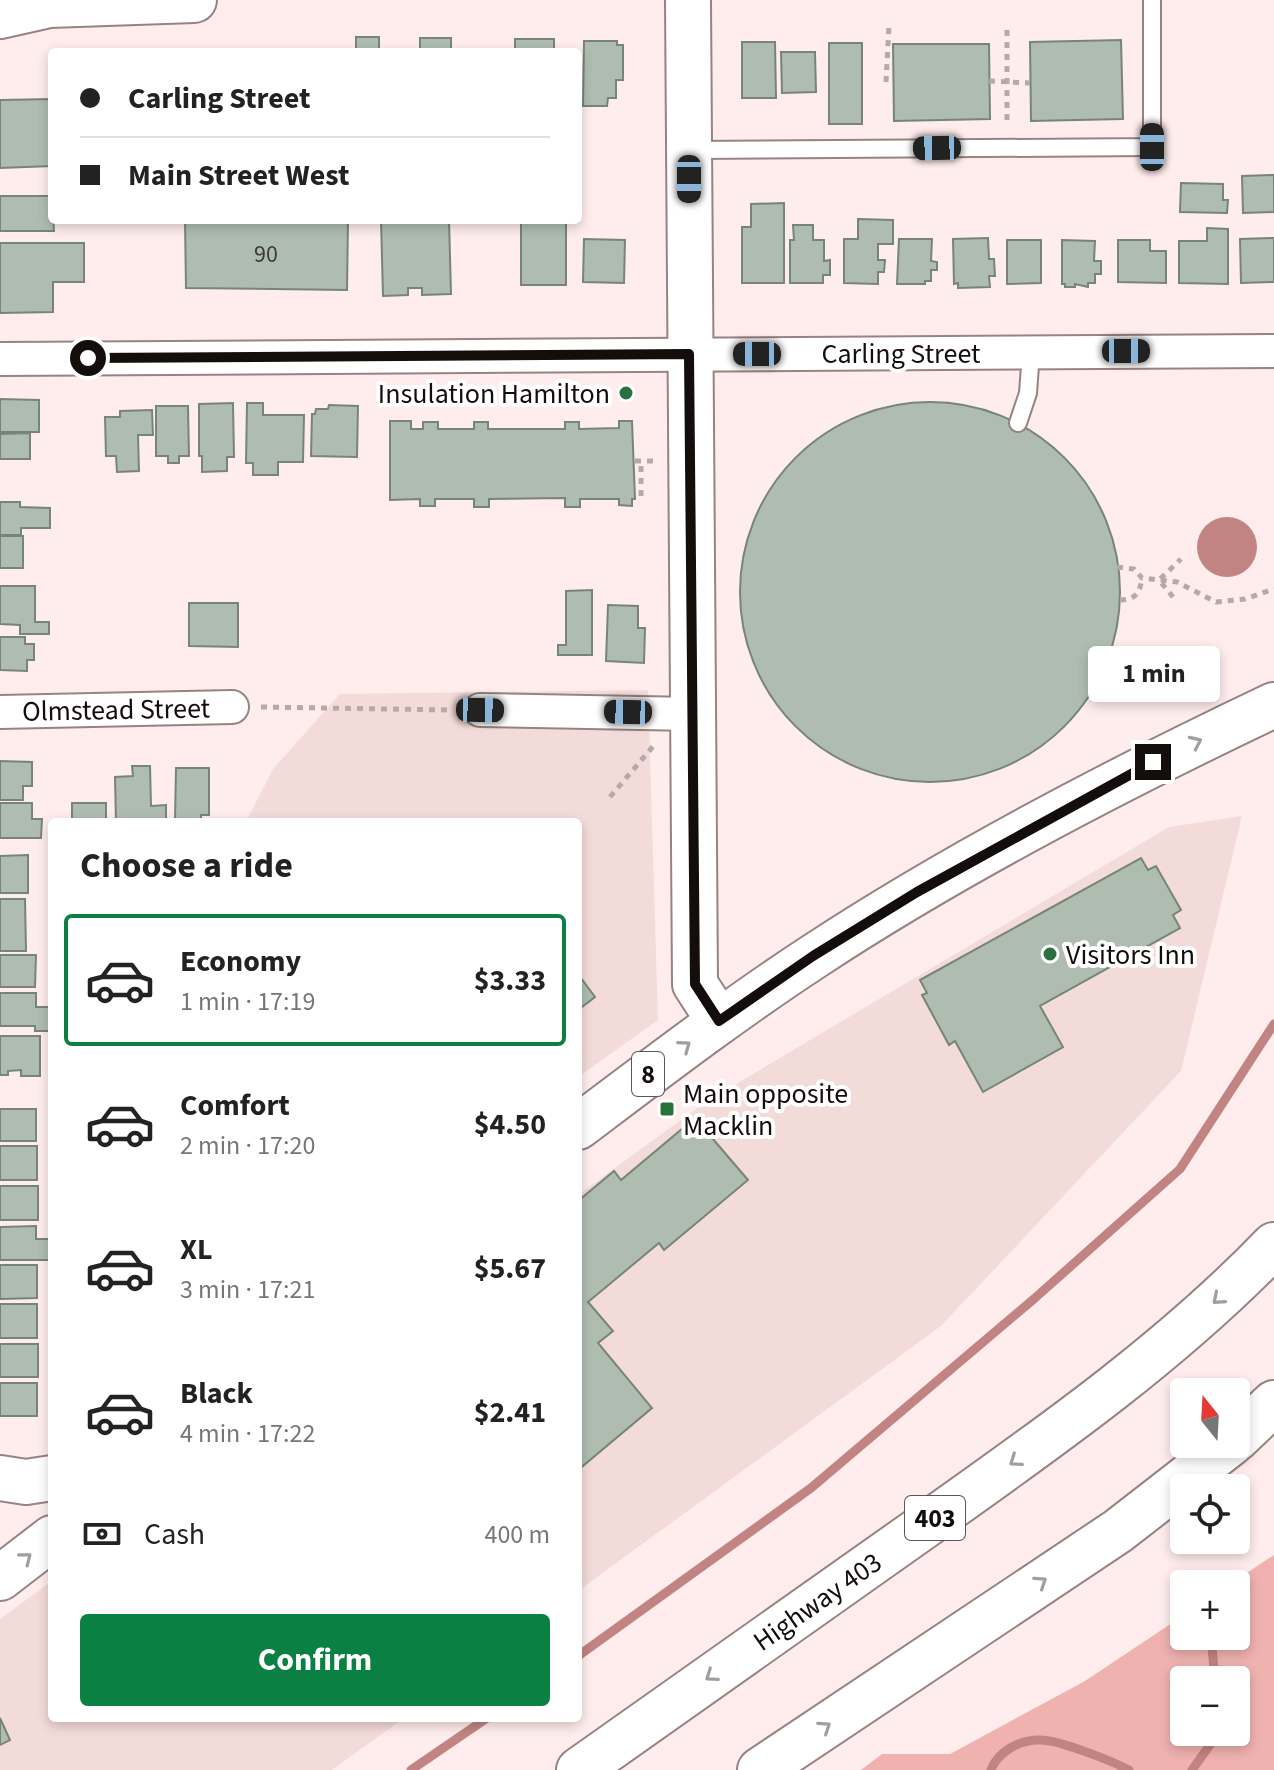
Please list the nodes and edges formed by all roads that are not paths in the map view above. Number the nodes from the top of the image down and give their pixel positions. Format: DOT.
graph roads {
  1 [pos="194,0"];
  2 [pos="688,0"];
  3 [pos="1152,0"];
  4 [pos="0,16"];
  5 [pos="688,151"];
  6 [pos="1274,351"];
  7 [pos="1031,352"];
  8 [pos="689,354"];
  9 [pos="0,359"];
  10 [pos="1018,423"];
  11 [pos="1274,705"];
  12 [pos="232,707"];
  13 [pos="480,710"];
  14 [pos="0,712"];
  15 [pos="693,714"];
  16 [pos="719,1021"];
  17 [pos="582,1124"];
  18 [pos="1274,1245"];
  19 [pos="1252,1426"];
  20 [pos="0,1478"];
  21 [pos="48,1479"];
  22 [pos="48,1541"];
  23 [pos="0,1578"];
  24 [pos="579,1770"];
  25 [pos="760,1770"];
  1 -- 4 [label="main road"];
  2 -- 5 [label="main road"];
  3 -- 5 [label="lane"];
  5 -- 8 [label="main road"];
  6 -- 7 [label="street, Carling Street"];
  7 -- 8 [label="street, Carling Street"];
  7 -- 10 [label="lane"];
  8 -- 9 [label="street, Carling Street"];
  8 -- 15 [label="main road"];
  16 -- 11 [label="main road, 8, one-way"];
  12 -- 14 [label="street, Olmstead Street"];
  13 -- 15 [label="street"];
  15 -- 16 [label="main road"];
  17 -- 16 [label="main road, 8, one-way"];
  18 -- 24 [label="main road, Highway 403 / 403, one-way"];
  25 -- 19 [label="main road, one-way"];
  20 -- 21 [label="main road"];
  23 -- 22 [label="main road, one-way"];
}
